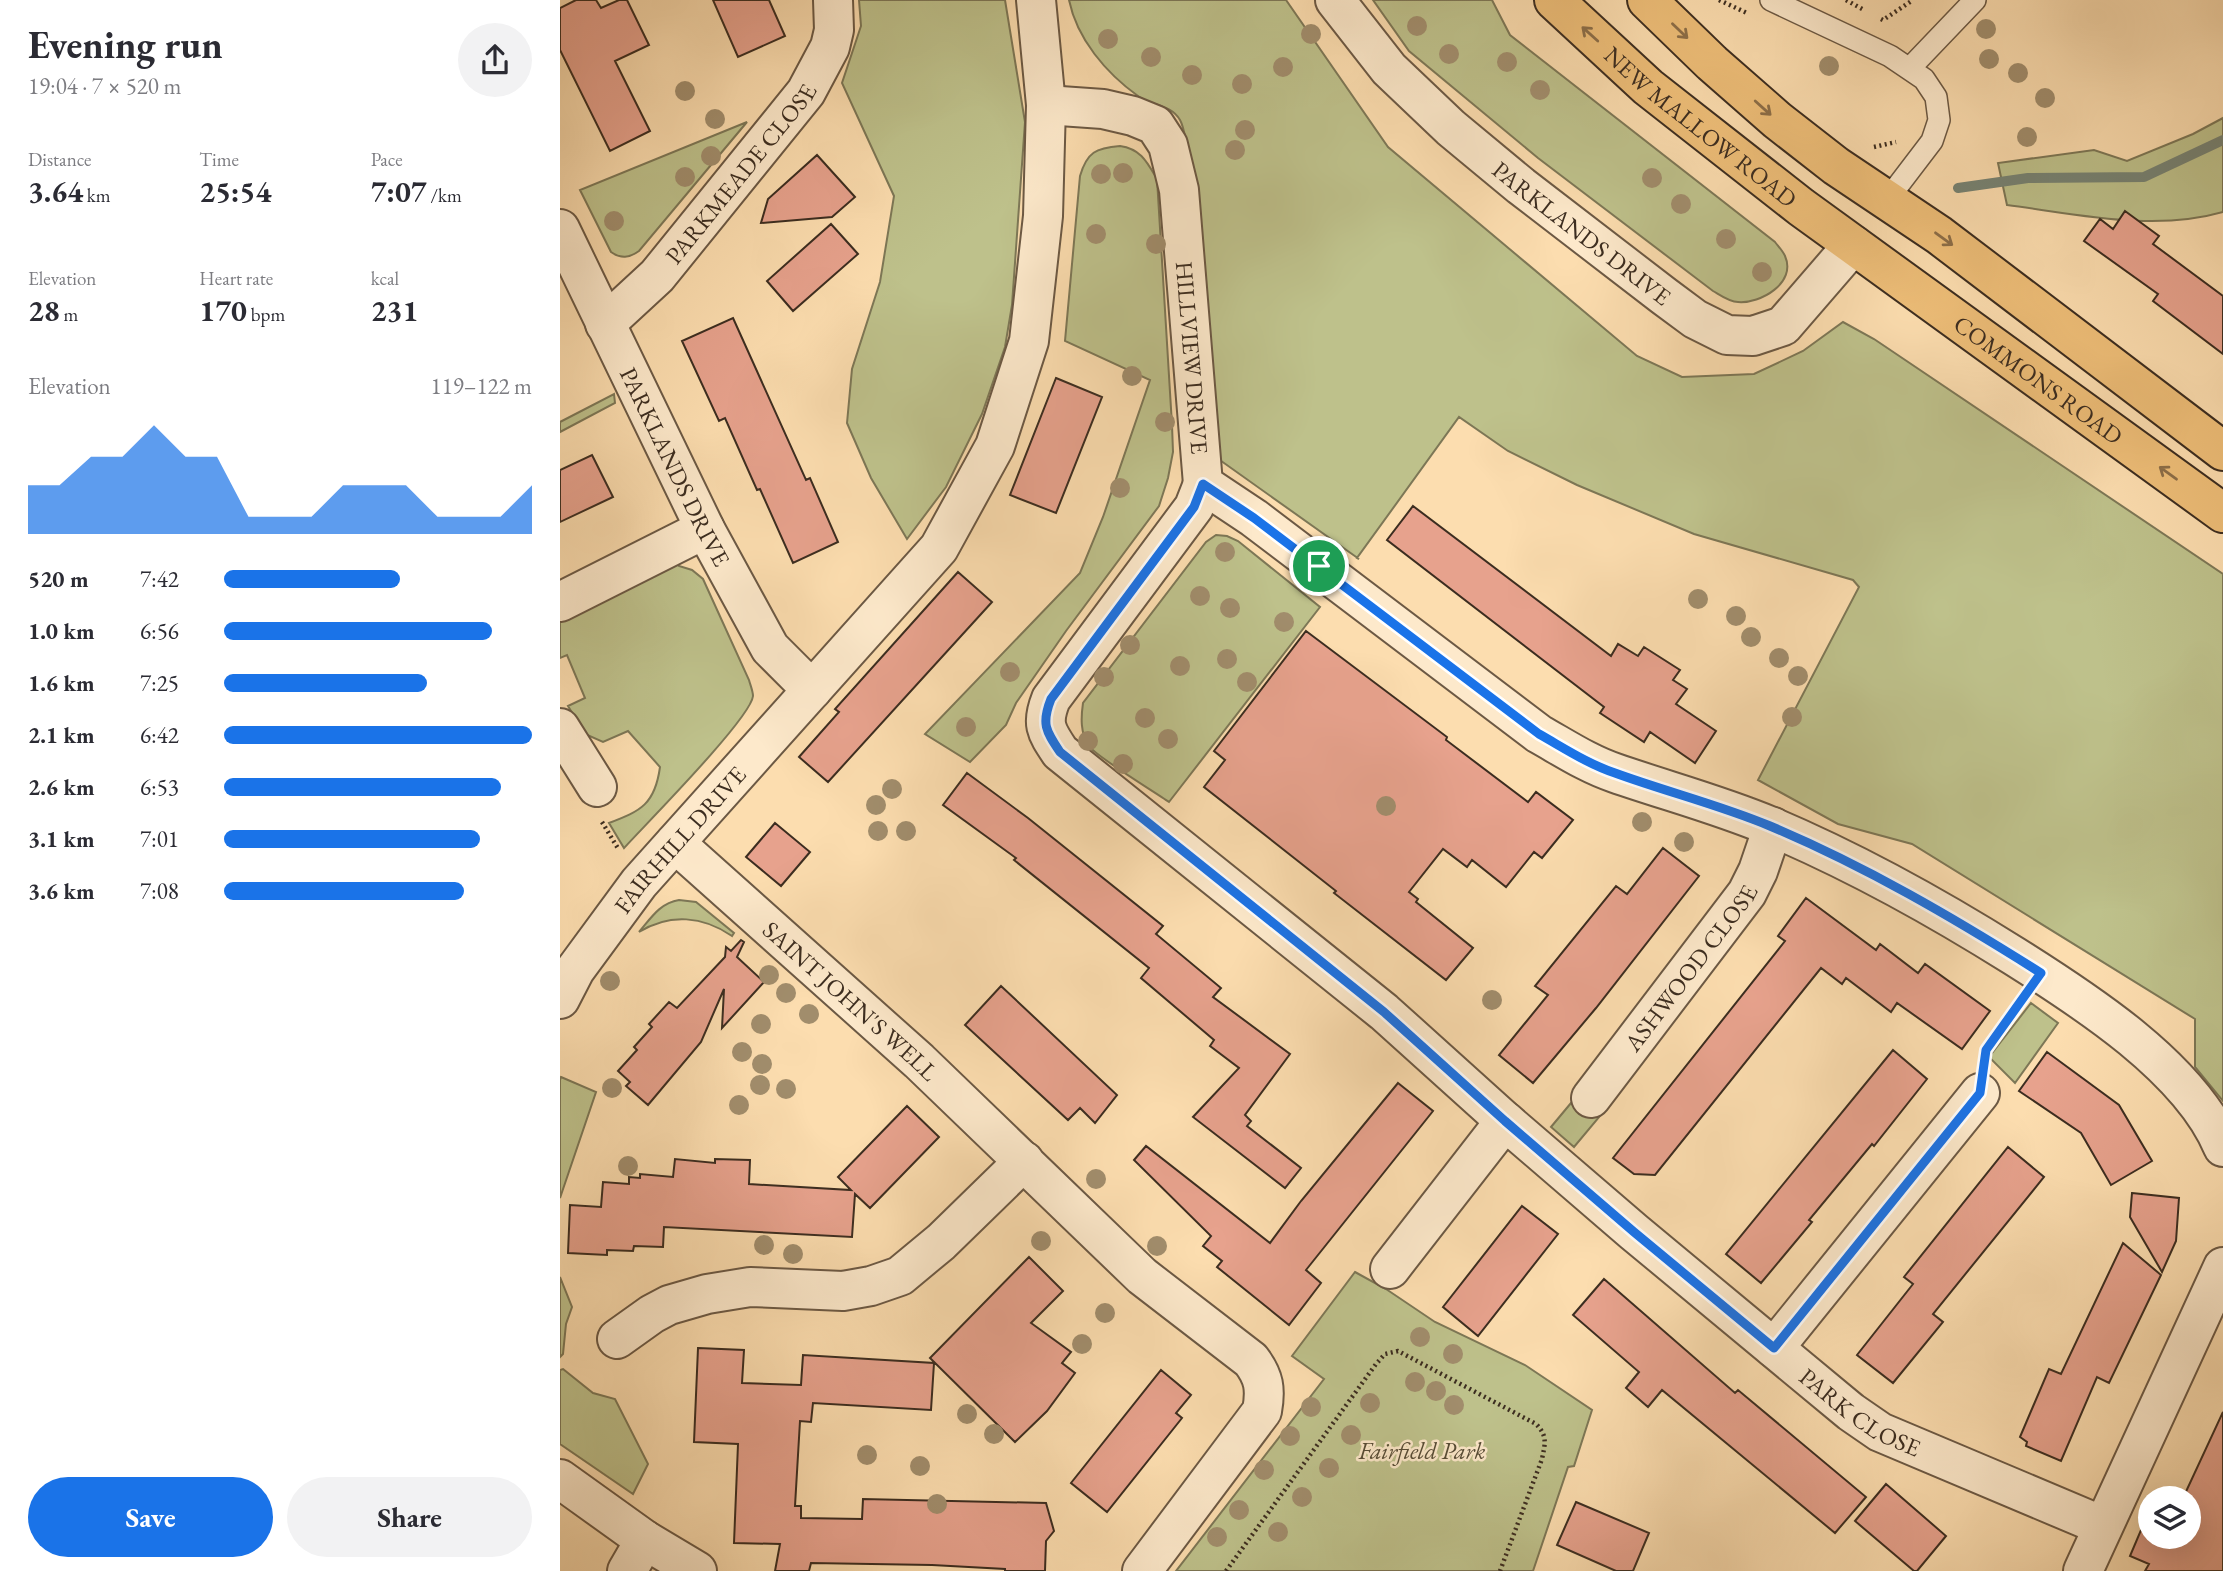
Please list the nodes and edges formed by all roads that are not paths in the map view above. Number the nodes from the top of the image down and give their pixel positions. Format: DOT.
graph roads {
  1 [pos="833,0"];
  2 [pos="1035,0"];
  3 [pos="1335,0"];
  4 [pos="1554,0"];
  5 [pos="1647,0"];
  6 [pos="1771,0"];
  7 [pos="1975,0"];
  8 [pos="1910,68"];
  9 [pos="1046,105"];
  10 [pos="1887,200"];
  11 [pos="560,229"];
  12 [pos="1853,245"];
  13 [pos="605,324"];
  14 [pos="2223,451"];
  15 [pos="1203,484"];
  16 [pos="2223,513"];
  17 [pos="705,529"];
  18 [pos="560,602"];
  19 [pos="812,690"];
  20 [pos="560,728"];
  21 [pos="597,787"];
  22 [pos="1773,827"];
  23 [pos="675,844"];
  24 [pos="565,978"];
  25 [pos="1980,1093"];
  26 [pos="1591,1098"];
  27 [pos="1505,1121"];
  28 [pos="2223,1147"];
  29 [pos="1024,1161"];
  30 [pos="2223,1267"];
  31 [pos="1390,1269"];
  32 [pos="617,1339"];
  33 [pos="1774,1348"];
  34 [pos="560,1479"];
  35 [pos="2103,1525"];
  36 [pos="636,1555"];
  37 [pos="697,1571"];
  38 [pos="1142,1571"];
  39 [pos="2083,1571"];
  1 -- 13 [label="street, PARKMEADE CLOSE"];
  2 -- 9 [label="street"];
  3 -- 12 [label="street, PARKLANDS DRIVE"];
  12 -- 4 [label="highway, NEW MALLOW ROAD, one-way"];
  5 -- 10 [label="highway, one-way"];
  6 -- 8 [label="lane"];
  7 -- 8 [label="lane"];
  8 -- 10 [label="lane"];
  9 -- 15 [label="street, HILLVIEW DRIVE"];
  9 -- 19 [label="street, FAIRHILL DRIVE"];
  10 -- 12 [label="highway"];
  10 -- 14 [label="highway, one-way"];
  11 -- 13 [label="street, PARKLANDS DRIVE"];
  16 -- 12 [label="highway, COMMONS ROAD, one-way"];
  13 -- 17 [label="street, PARKLANDS DRIVE"];
  15 -- 22 [label="street, HILLVIEW DRIVE"];
  15 -- 27 [label="street, PARK CLOSE"];
  17 -- 18 [label="street"];
  17 -- 19 [label="street, PARKLANDS DRIVE"];
  19 -- 23 [label="street, FAIRHILL DRIVE"];
  20 -- 21 [label="street"];
  22 -- 26 [label="street, ASHWOOD CLOSE"];
  22 -- 28 [label="street, HILLVIEW DRIVE"];
  23 -- 24 [label="street, FAIRHILL DRIVE"];
  23 -- 29 [label="street, SAINT JOHN'S WELL"];
  25 -- 33 [label="street"];
  27 -- 31 [label="street"];
  27 -- 33 [label="street, PARK CLOSE"];
  29 -- 32 [label="street"];
  29 -- 38 [label="street, SAINT JOHN'S WELL"];
  30 -- 35 [label="street"];
  33 -- 35 [label="street, PARK CLOSE"];
  34 -- 36 [label="street"];
  35 -- 39 [label="street"];
  36 -- 37 [label="street"];
}
